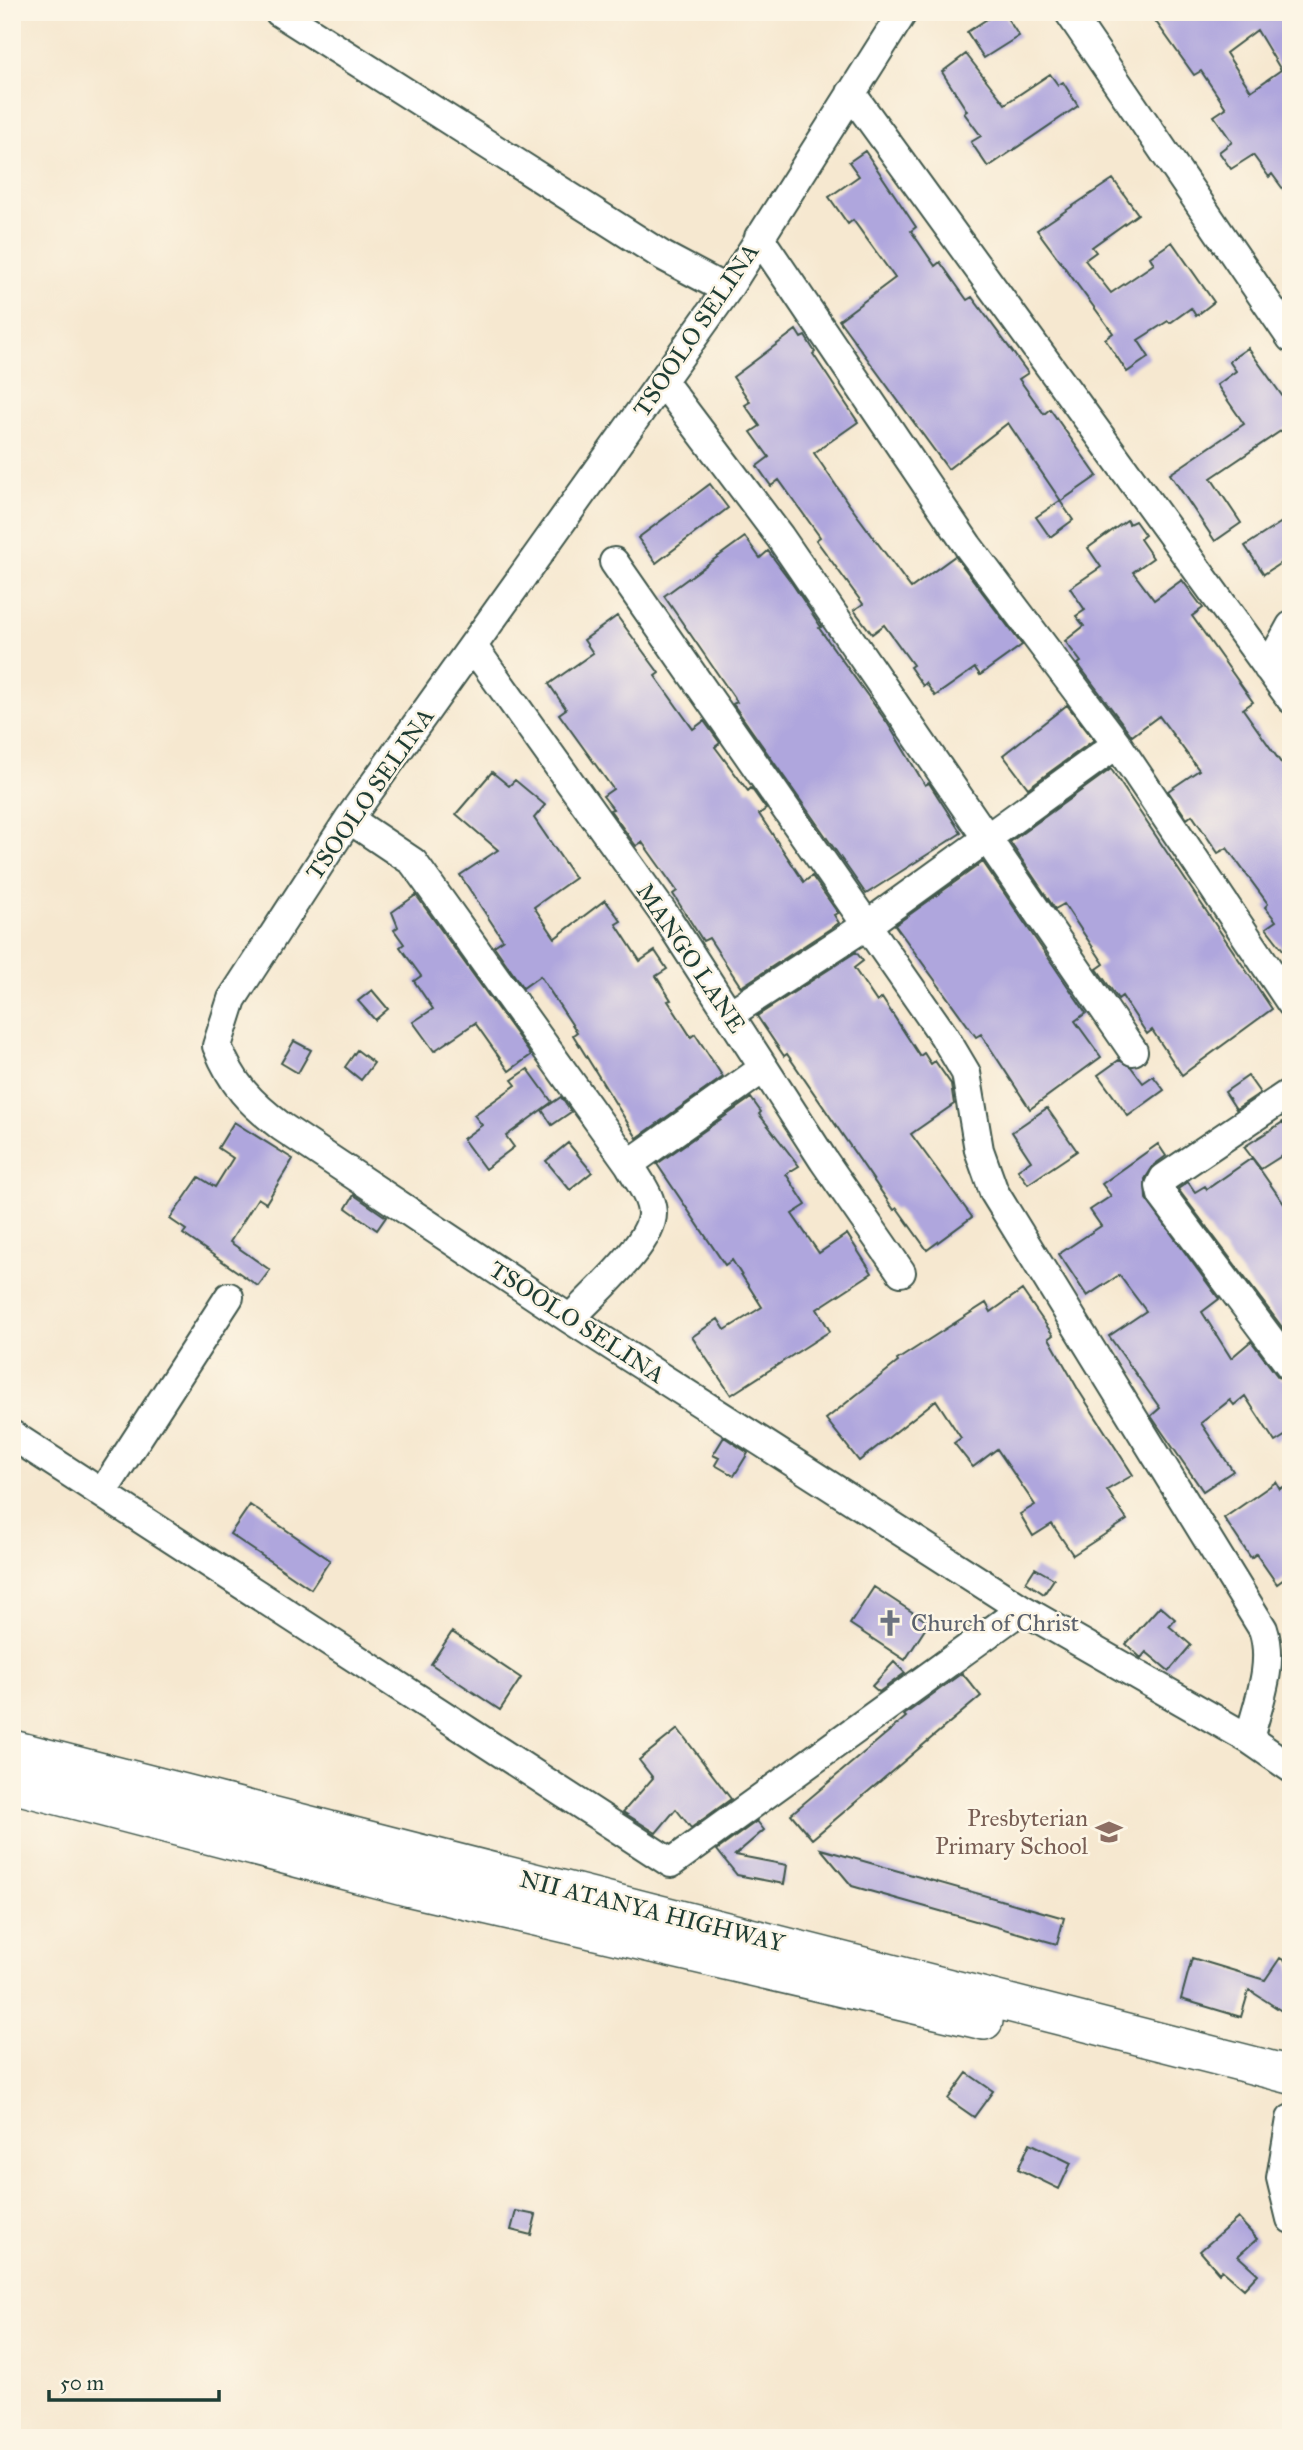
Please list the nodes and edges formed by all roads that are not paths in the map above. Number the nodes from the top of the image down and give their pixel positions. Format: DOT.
graph roads {
  1 [pos="279,12"];
  2 [pos="903,12"];
  3 [pos="1069,12"];
  4 [pos="851,93"];
  5 [pos="759,237"];
  6 [pos="727,290"];
  7 [pos="1291,338"];
  8 [pos="663,382"];
  9 [pos="614,562"];
  10 [pos="1291,626"];
  11 [pos="474,648"];
  12 [pos="1268,668"];
  13 [pos="1291,699"];
  14 [pos="1116,744"];
  15 [pos="349,819"];
  16 [pos="985,840"];
  17 [pos="867,925"];
  18 [pos="1291,1003"];
  19 [pos="730,1014"];
  20 [pos="1133,1051"];
  21 [pos="764,1068"];
  22 [pos="1291,1092"];
  23 [pos="629,1164"];
  24 [pos="901,1272"];
  25 [pos="229,1297"];
  26 [pos="570,1319"];
  27 [pos="1286,1351"];
  28 [pos="12,1434"];
  29 [pos="102,1493"];
  30 [pos="1022,1609"];
  31 [pos="1249,1739"];
  32 [pos="12,1749"];
  33 [pos="1291,1768"];
  34 [pos="12,1784"];
  35 [pos="1291,2075"];
  36 [pos="1291,2092"];
  37 [pos="1291,2119"];
  38 [pos="1291,2219"];
  1 -- 6 [label="street"];
  2 -- 4 [label="street, TSOOLO SELINA"];
  3 -- 7 [label="street"];
  4 -- 5 [label="street, TSOOLO SELINA"];
  4 -- 12 [label="street"];
  5 -- 6 [label="street, TSOOLO SELINA"];
  5 -- 14 [label="street"];
  6 -- 8 [label="street, TSOOLO SELINA"];
  8 -- 11 [label="street, TSOOLO SELINA"];
  8 -- 16 [label="street"];
  9 -- 17 [label="street"];
  10 -- 12 [label="street"];
  11 -- 15 [label="street, TSOOLO SELINA"];
  11 -- 19 [label="street, MANGO LANE"];
  12 -- 13 [label="street"];
  14 -- 16 [label="street"];
  14 -- 18 [label="street"];
  15 -- 23 [label="street"];
  15 -- 26 [label="street, TSOOLO SELINA"];
  16 -- 17 [label="street"];
  16 -- 20 [label="street"];
  17 -- 19 [label="street"];
  17 -- 31 [label="street"];
  19 -- 21 [label="street, MANGO LANE"];
  21 -- 23 [label="street"];
  21 -- 24 [label="street, MANGO LANE"];
  22 -- 27 [label="street"];
  23 -- 26 [label="street"];
  25 -- 29 [label="street"];
  26 -- 30 [label="street, TSOOLO SELINA"];
  28 -- 29 [label="street"];
  29 -- 30 [label="street"];
  30 -- 31 [label="street, TSOOLO SELINA"];
  31 -- 33 [label="street, TSOOLO SELINA"];
  32 -- 35 [label="main road, NII ATANYA HIGHWAY"];
  34 -- 36 [label="main road"];
  37 -- 38 [label="street"];
}
